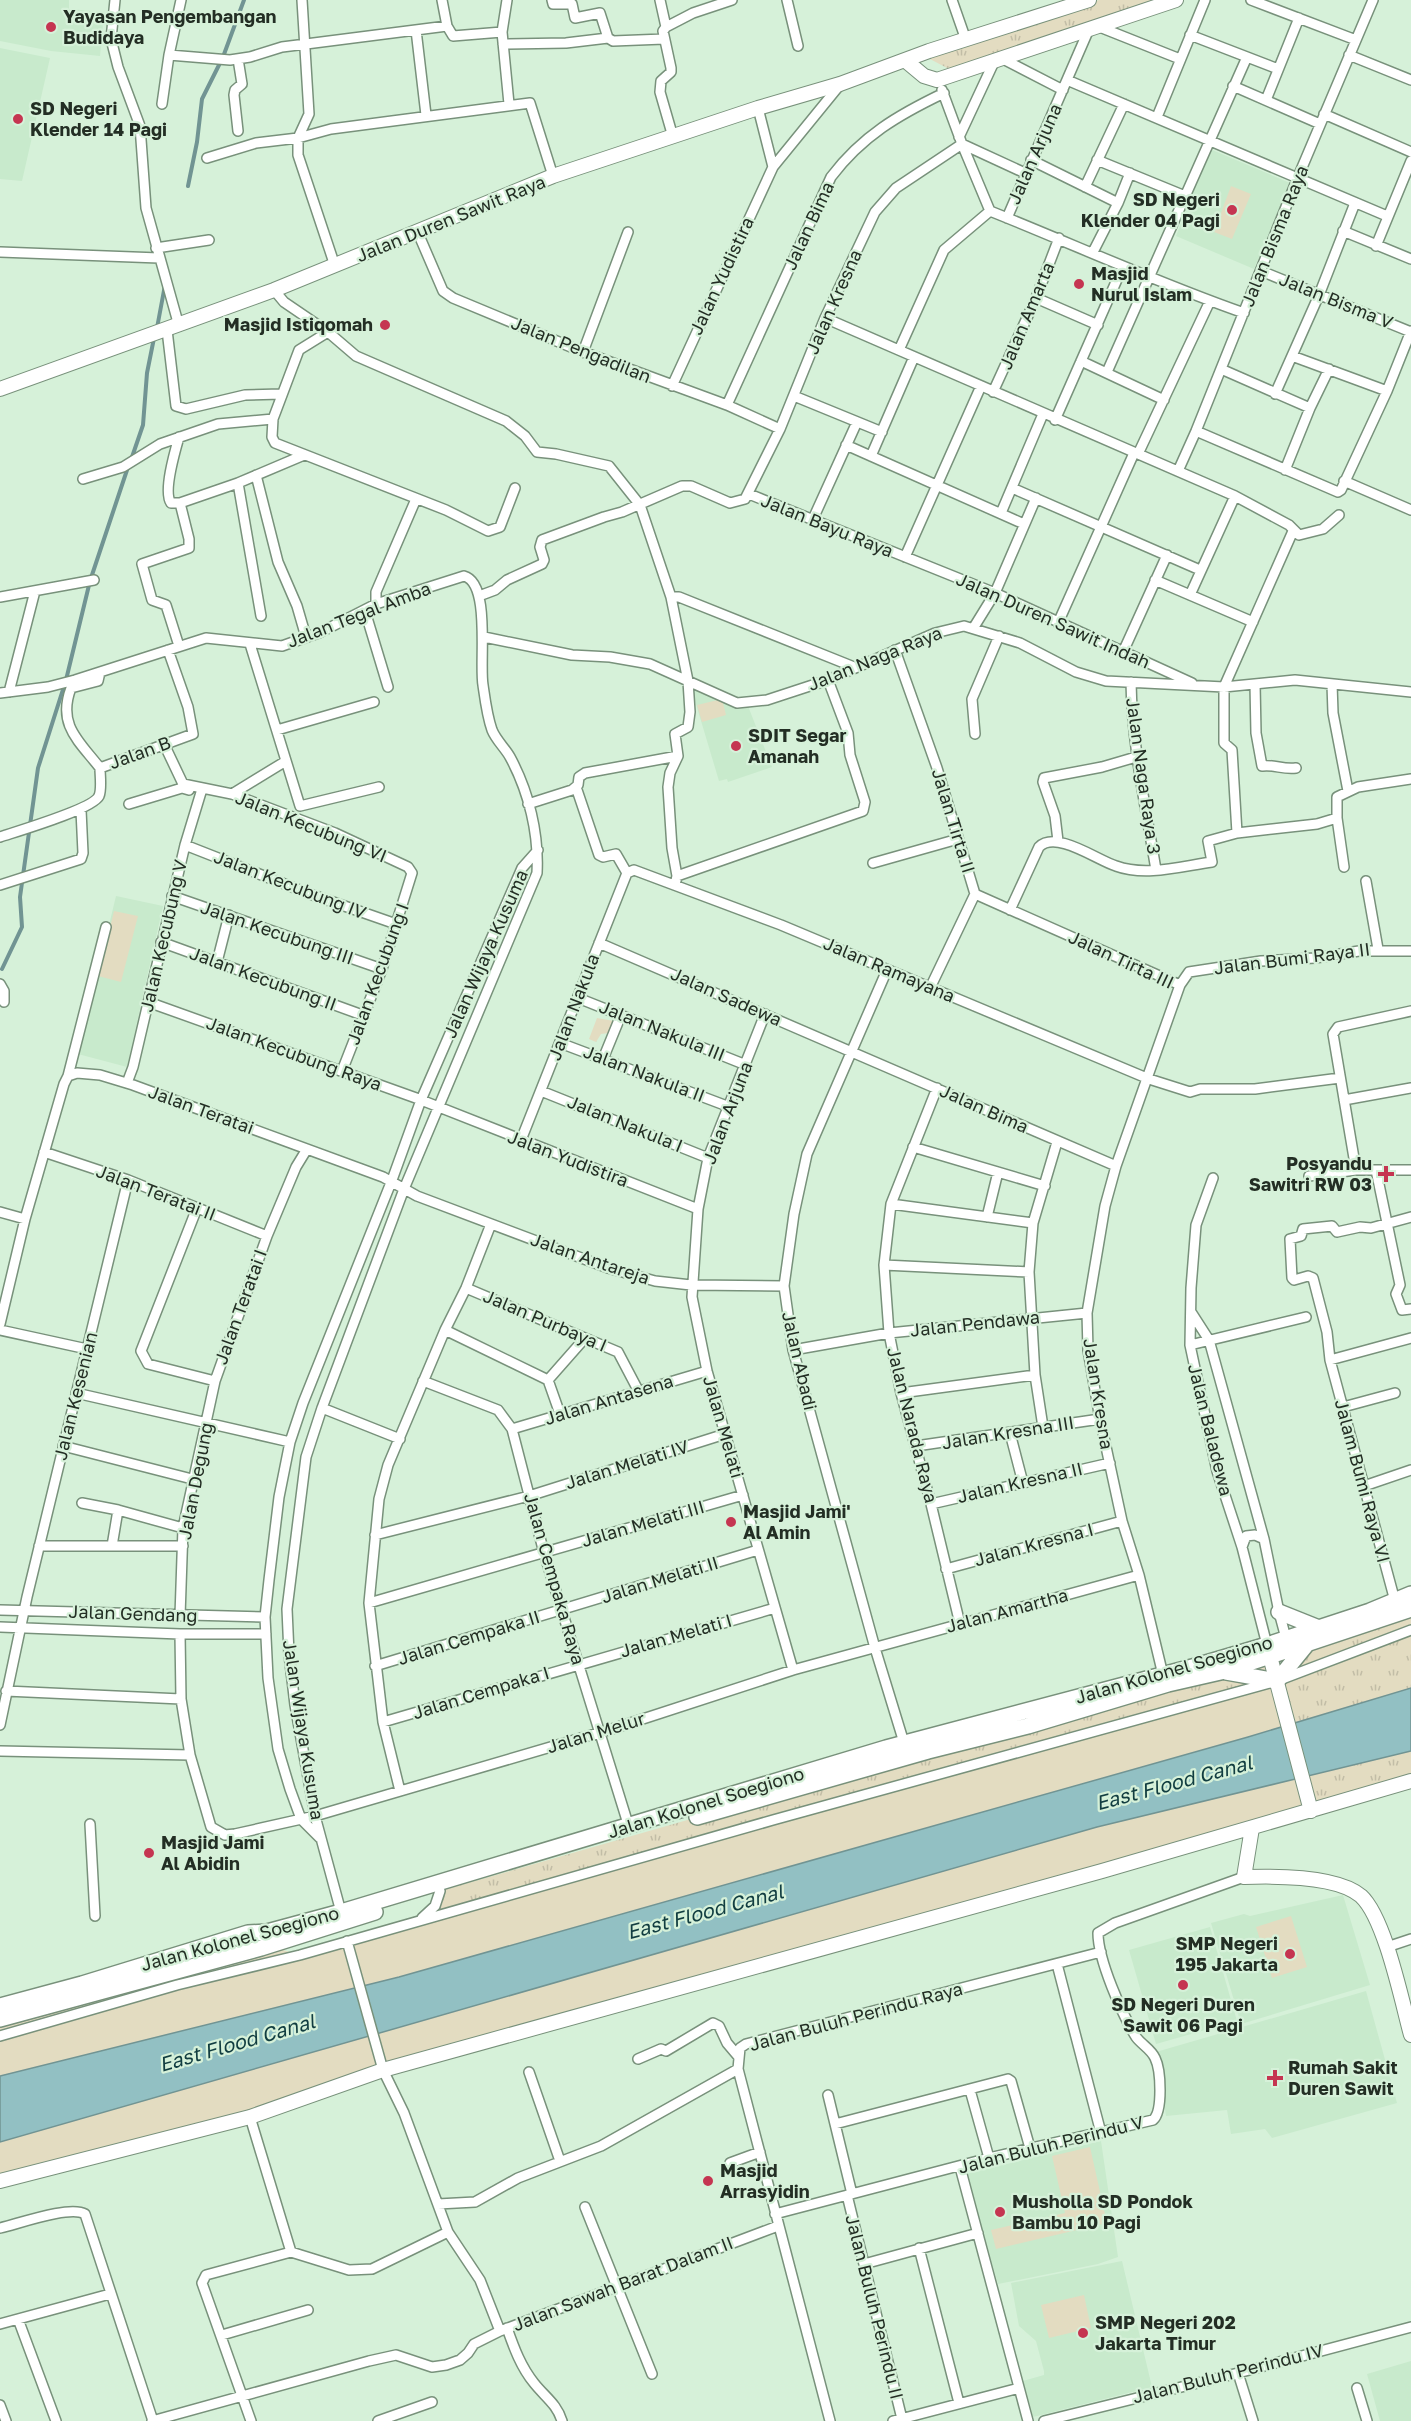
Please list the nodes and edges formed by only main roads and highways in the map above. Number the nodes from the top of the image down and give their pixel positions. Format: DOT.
graph roads {
  1 [pos="1411,1594"];
  2 [pos="1411,1609"];
  3 [pos="1279,1612"];
  4 [pos="1319,1628"];
  5 [pos="1307,1644"];
  6 [pos="1287,1645"];
  7 [pos="1269,1651"];
  8 [pos="1225,1671"];
  9 [pos="906,1750"];
  10 [pos="0,2006"];
  11 [pos="0,2019"];
  1 -- 4 [label="main road, Jalan Kolonel Soegiono"];
  2 -- 5 [label="main road, Jalan Kolonel Soegiono"];
  3 -- 4 [label="main road"];
  4 -- 6 [label="main road, Jalan Kolonel Soegiono"];
  5 -- 6 [label="main road, Jalan Kolonel Soegiono"];
  5 -- 8 [label="main road"];
  6 -- 7 [label="main road, Jalan Kolonel Soegiono"];
  7 -- 8 [label="main road, Jalan Kolonel Soegiono"];
  7 -- 9 [label="main road, Jalan Kolonel Soegiono"];
  8 -- 9 [label="main road, Jalan Kolonel Soegiono"];
  9 -- 10 [label="main road, Jalan Kolonel Soegiono"];
  9 -- 11 [label="main road, Jalan Kolonel Soegiono"];
}
